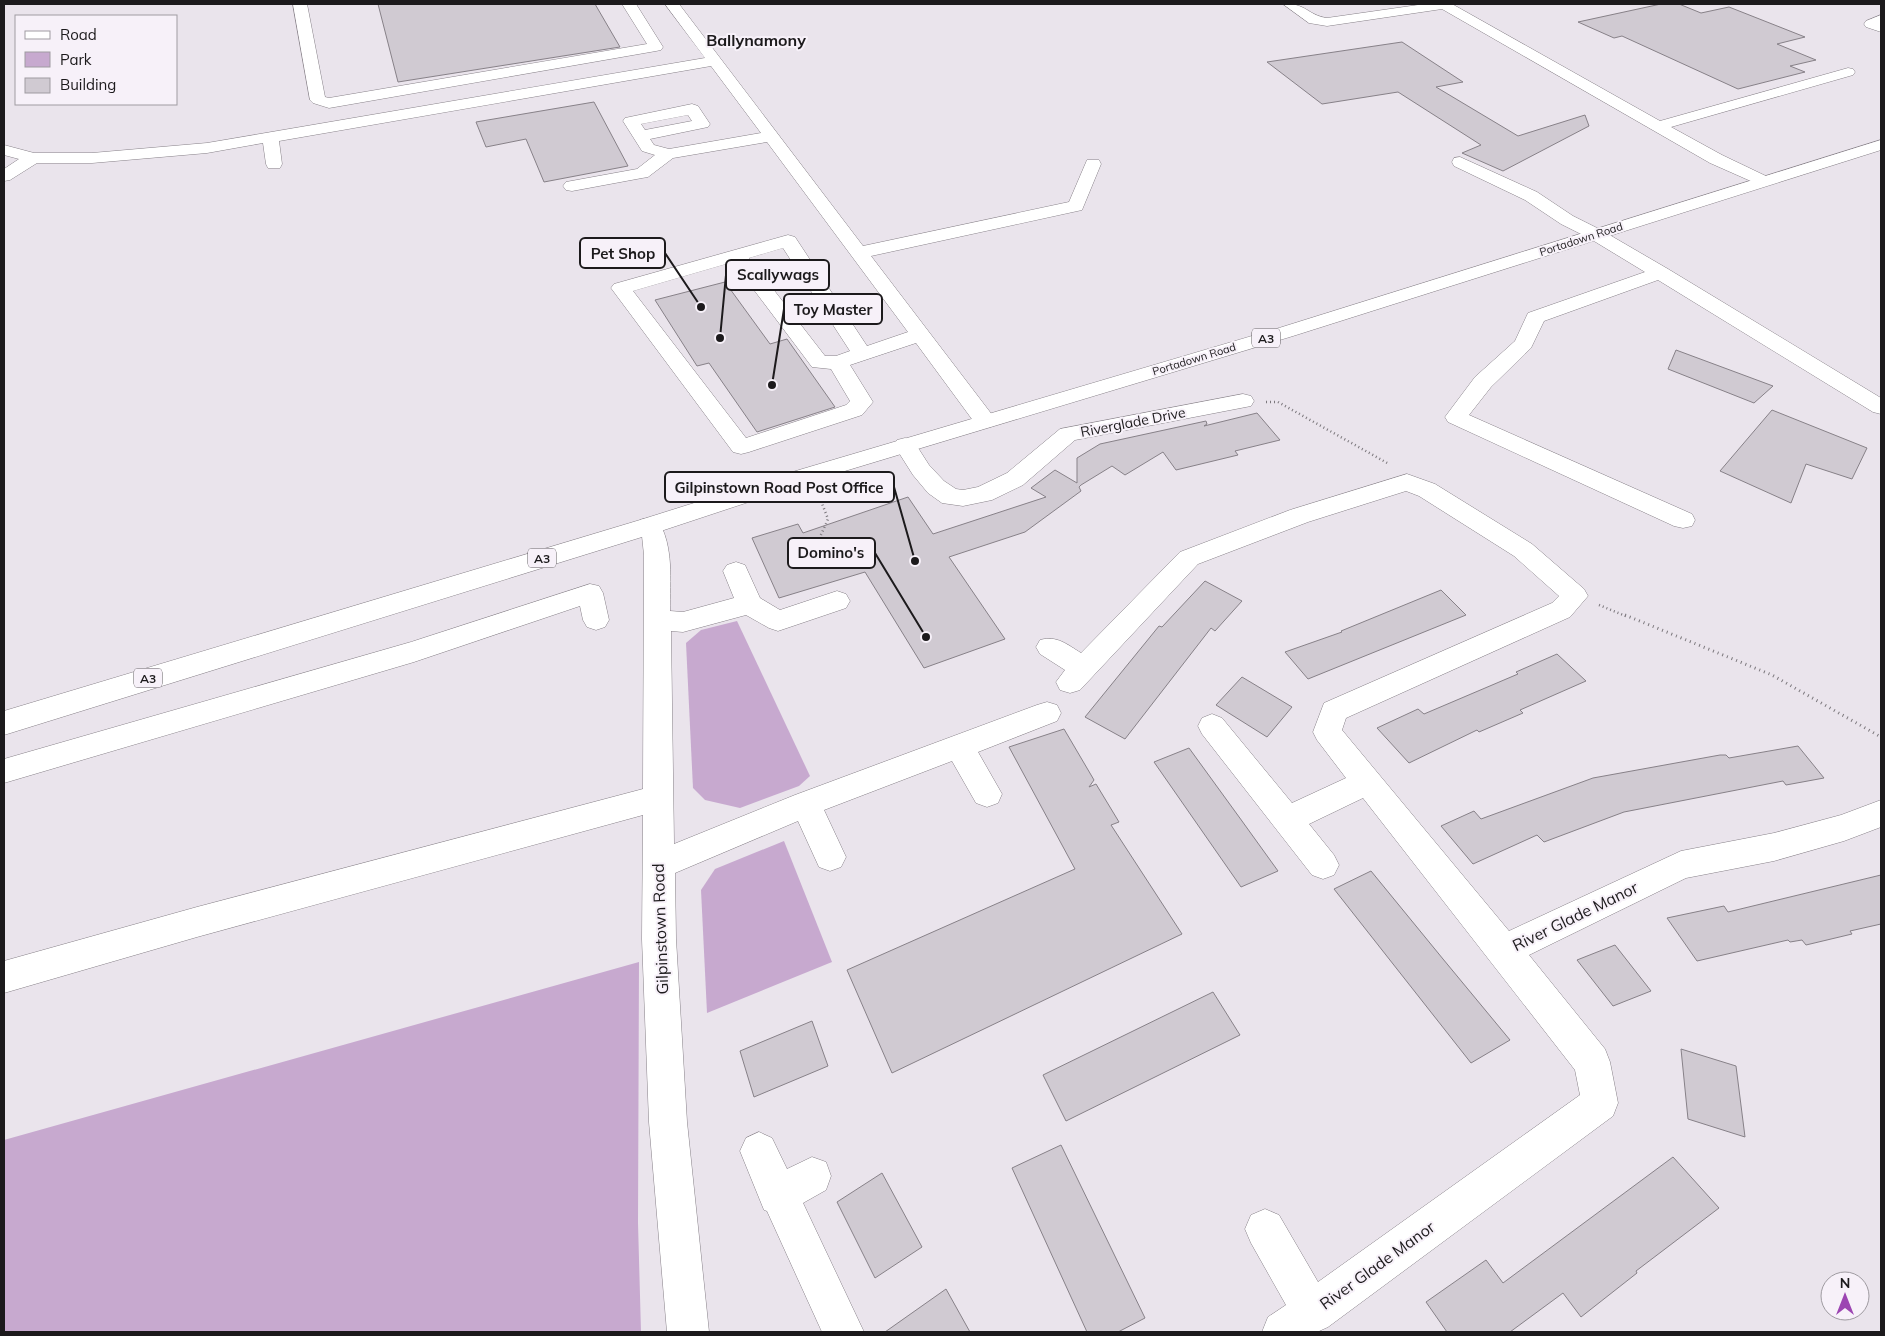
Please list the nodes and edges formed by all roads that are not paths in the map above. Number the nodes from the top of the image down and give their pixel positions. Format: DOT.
graph roads {
  1 [pos="300,4"];
  2 [pos="629,4"];
  3 [pos="672,4"];
  4 [pos="1364,4"];
  5 [pos="1471,6"];
  6 [pos="1296,7"];
  7 [pos="1321,7"];
  8 [pos="1337,7"];
  9 [pos="1451,9"];
  10 [pos="1881,19"];
  11 [pos="1881,28"];
  12 [pos="714,61"];
  13 [pos="1848,72"];
  14 [pos="1658,126"];
  15 [pos="640,136"];
  16 [pos="771,136"];
  17 [pos="270,137"];
  18 [pos="1881,145"];
  19 [pos="4,150"];
  20 [pos="668,154"];
  21 [pos="33,158"];
  22 [pos="1460,162"];
  23 [pos="274,164"];
  24 [pos="1093,164"];
  25 [pos="4,176"];
  26 [pos="1762,181"];
  27 [pos="572,186"];
  28 [pos="1595,234"];
  29 [pos="858,253"];
  30 [pos="737,255"];
  31 [pos="1661,273"];
  32 [pos="920,335"];
  33 [pos="862,354"];
  34 [pos="838,362"];
  35 [pos="1226,398"];
  36 [pos="1881,407"];
  37 [pos="985,421"];
  38 [pos="905,445"];
  39 [pos="1683,520"];
  40 [pos="649,526"];
  41 [pos="736,571"];
  42 [pos="837,601"];
  43 [pos="749,604"];
  44 [pos="596,620"];
  45 [pos="657,620"];
  46 [pos="1050,647"];
  47 [pos="1047,713"];
  48 [pos="4,723"];
  49 [pos="1212,726"];
  50 [pos="959,746"];
  51 [pos="4,771"];
  52 [pos="1366,782"];
  53 [pos="987,794"];
  54 [pos="659,798"];
  55 [pos="806,804"];
  56 [pos="1881,813"];
  57 [pos="1287,820"];
  58 [pos="830,857"];
  59 [pos="658,865"];
  60 [pos="1323,865"];
  61 [pos="1504,950"];
  62 [pos="4,977"];
  63 [pos="759,1151"];
  64 [pos="812,1176"];
  65 [pos="778,1196"];
  66 [pos="1265,1229"];
  67 [pos="1298,1322"];
  68 [pos="688,1332"];
  69 [pos="843,1332"];
  1 -- 2 [label="main road"];
  3 -- 12 [label="main road"];
  4 -- 8 [label="main road"];
  5 -- 9 [label="main road"];
  6 -- 7 [label="main road"];
  6 -- 9 [label="main road"];
  9 -- 14 [label="main road"];
  10 -- 11 [label="main road"];
  12 -- 16 [label="main road"];
  12 -- 17 [label="main road"];
  13 -- 14 [label="main road"];
  14 -- 26 [label="main road"];
  15 -- 20 [label="main road"];
  16 -- 20 [label="main road"];
  16 -- 29 [label="main road"];
  17 -- 21 [label="main road"];
  17 -- 23 [label="main road"];
  18 -- 26 [label="main road, Portadown Road / A3"];
  19 -- 21 [label="main road"];
  20 -- 27 [label="main road"];
  21 -- 25 [label="main road"];
  22 -- 28 [label="main road"];
  24 -- 29 [label="main road"];
  26 -- 28 [label="main road, Portadown Road / A3"];
  28 -- 31 [label="main road"];
  28 -- 37 [label="main road, Portadown Road / A3"];
  29 -- 32 [label="main road"];
  30 -- 33 [label="main road"];
  30 -- 34 [label="main road"];
  30 -- 34 [label="main road"];
  31 -- 36 [label="main road"];
  31 -- 39 [label="main road"];
  32 -- 33 [label="main road"];
  32 -- 37 [label="main road"];
  33 -- 34 [label="main road"];
  35 -- 38 [label="main road, Riverglade Drive"];
  37 -- 38 [label="main road, Portadown Road / A3"];
  38 -- 40 [label="main road, Portadown Road / A3"];
  40 -- 45 [label="main road, Gilpinstown Road"];
  40 -- 48 [label="main road, A3"];
  41 -- 43 [label="main road"];
  42 -- 43 [label="main road"];
  43 -- 45 [label="main road"];
  44 -- 51 [label="main road"];
  45 -- 54 [label="main road, Gilpinstown Road"];
  46 -- 52 [label="main road"];
  47 -- 50 [label="main road"];
  49 -- 57 [label="main road"];
  50 -- 53 [label="main road"];
  50 -- 55 [label="main road"];
  52 -- 57 [label="main road"];
  52 -- 61 [label="main road"];
  54 -- 59 [label="main road, Gilpinstown Road"];
  54 -- 62 [label="main road"];
  55 -- 58 [label="main road"];
  55 -- 59 [label="main road"];
  56 -- 61 [label="main road, River Glade Manor"];
  57 -- 60 [label="main road"];
  59 -- 68 [label="main road, Gilpinstown Road"];
  61 -- 67 [label="main road, River Glade Manor"];
  63 -- 65 [label="main road"];
  64 -- 65 [label="main road"];
  65 -- 69 [label="main road"];
  66 -- 67 [label="main road"];
}
